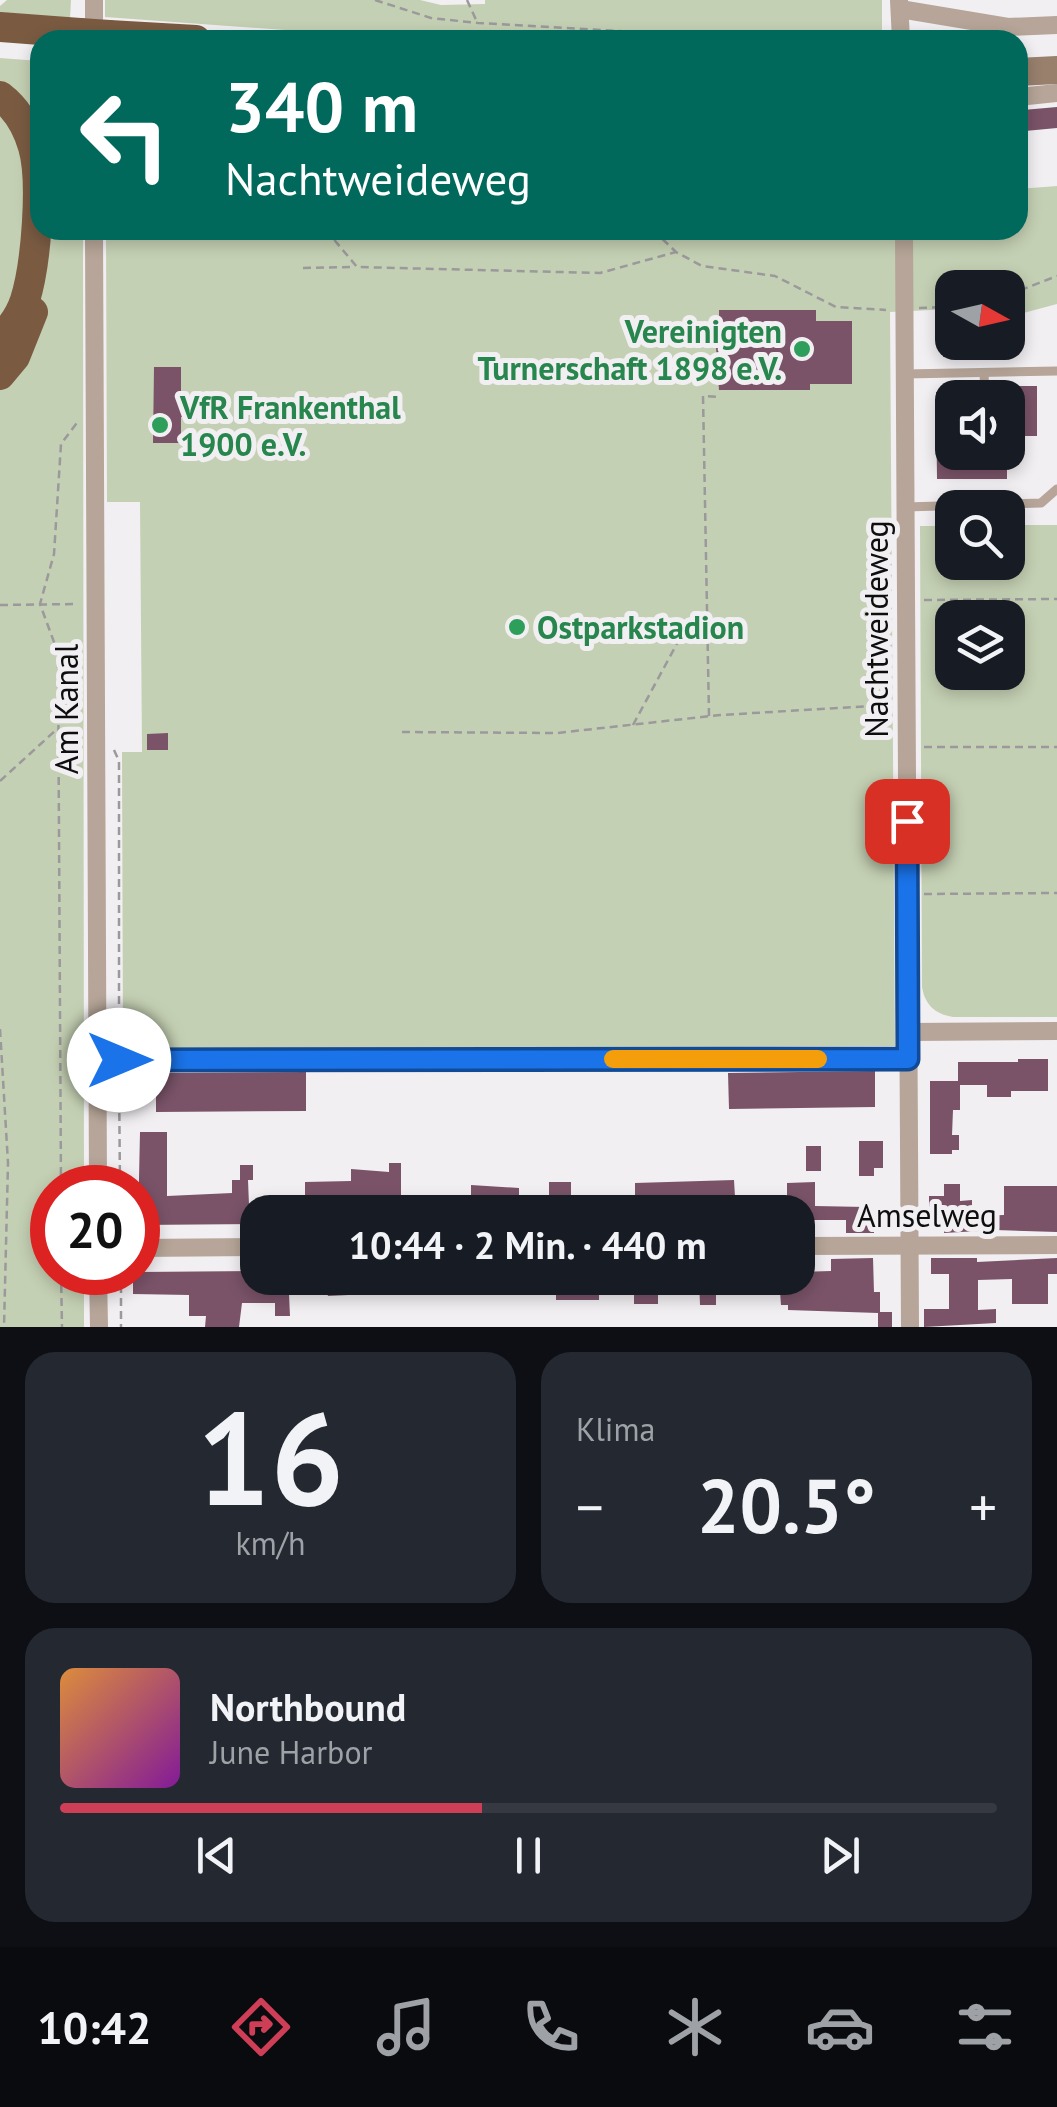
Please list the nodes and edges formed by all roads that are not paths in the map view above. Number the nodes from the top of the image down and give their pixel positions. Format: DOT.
graph roads {
  1 [pos="94,0"];
  2 [pos="899,5"];
  3 [pos="1057,24"];
  4 [pos="0,27"];
  5 [pos="31,30"];
  6 [pos="94,30"];
  7 [pos="900,30"];
  8 [pos="0,42"];
  9 [pos="30,44"];
  10 [pos="1057,70"];
  11 [pos="1028,71"];
  12 [pos="1057,93"];
  13 [pos="0,96"];
  14 [pos="1028,96"];
  15 [pos="30,139"];
  16 [pos="33,240"];
  17 [pos="45,240"];
  18 [pos="94,240"];
  19 [pos="904,240"];
  20 [pos="0,338"];
  21 [pos="984,372"];
  22 [pos="1057,372"];
  23 [pos="905,374"];
  24 [pos="0,375"];
  25 [pos="984,380"];
  26 [pos="1057,489"];
  27 [pos="906,507"];
  28 [pos="908,1032"];
  29 [pos="1057,1032"];
  30 [pos="908,1059"];
  31 [pos="94,1061"];
  32 [pos="97,1165"];
  33 [pos="1057,1244"];
  34 [pos="910,1245"];
  35 [pos="815,1246"];
  36 [pos="160,1248"];
  37 [pos="240,1248"];
  38 [pos="98,1295"];
  39 [pos="98,1327"];
  40 [pos="910,1327"];
  1 -- 6 [label="street"];
  2 -- 3 [label="street"];
  2 -- 7 [label="street"];
  4 -- 5 [label="highway"];
  8 -- 9 [label="highway"];
  10 -- 11 [label="main road"];
  12 -- 14 [label="street"];
  13 -- 15 [label="highway"];
  16 -- 20 [label="highway"];
  17 -- 24 [label="highway"];
  18 -- 31 [label="street, Am Kanal"];
  19 -- 23 [label="street, Nachtweideweg"];
  21 -- 22 [label="lane"];
  21 -- 23 [label="lane"];
  21 -- 25 [label="lane"];
  23 -- 27 [label="street, Nachtweideweg"];
  26 -- 27 [label="lane"];
  27 -- 28 [label="street, Nachtweideweg"];
  28 -- 29 [label="street"];
  28 -- 30 [label="street, Nachtweideweg"];
  30 -- 31 [label="lane"];
  30 -- 34 [label="street, Nachtweideweg"];
  31 -- 32 [label="street, Am Kanal"];
  33 -- 34 [label="street, Amselweg"];
  34 -- 35 [label="street, Amselweg"];
  34 -- 40 [label="street, Nachtweideweg"];
  36 -- 37 [label="street"];
  38 -- 39 [label="street"];
}
